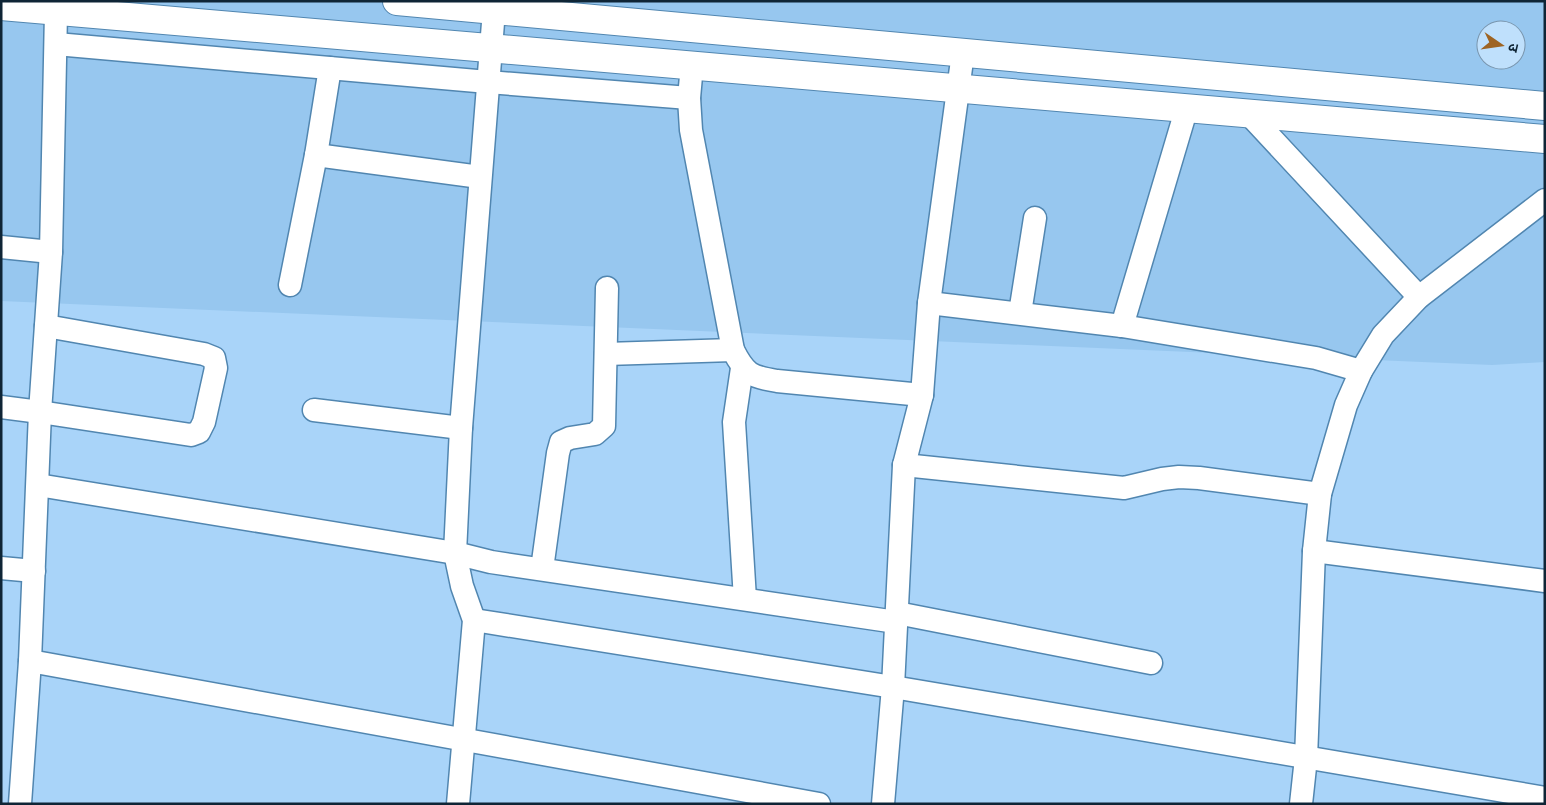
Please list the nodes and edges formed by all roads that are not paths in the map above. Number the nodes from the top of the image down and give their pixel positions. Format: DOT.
graph roads {
  1 [pos="396,1"];
  2 [pos="1,6"];
  3 [pos="494,10"];
  4 [pos="56,12"];
  5 [pos="56,44"];
  6 [pos="490,49"];
  7 [pos="963,53"];
  8 [pos="692,65"];
  9 [pos="330,68"];
  10 [pos="488,82"];
  11 [pos="958,89"];
  12 [pos="689,98"];
  13 [pos="1545,106"];
  14 [pos="1187,108"];
  15 [pos="1247,112"];
  16 [pos="1545,139"];
  17 [pos="316,155"];
  18 [pos="480,177"];
  19 [pos="1545,200"];
  20 [pos="1035,218"];
  21 [pos="1,247"];
  22 [pos="51,252"];
  23 [pos="290,285"];
  24 [pos="606,288"];
  25 [pos="1419,297"];
  26 [pos="928,303"];
  27 [pos="1020,313"];
  28 [pos="46,326"];
  29 [pos="1122,326"];
  30 [pos="606,354"];
  31 [pos="737,359"];
  32 [pos="1361,371"];
  33 [pos="922,395"];
  34 [pos="1,408"];
  35 [pos="314,410"];
  36 [pos="40,412"];
  37 [pos="461,428"];
  38 [pos="904,465"];
  39 [pos="38,485"];
  40 [pos="1320,494"];
  41 [pos="1314,551"];
  42 [pos="455,553"];
  43 [pos="1,568"];
  44 [pos="542,569"];
  45 [pos="34,571"];
  46 [pos="1545,581"];
  47 [pos="745,600"];
  48 [pos="896,617"];
  49 [pos="474,620"];
  50 [pos="30,661"];
  51 [pos="1151,663"];
  52 [pos="893,687"];
  53 [pos="464,739"];
  54 [pos="1306,758"];
  55 [pos="1545,798"];
  56 [pos="20,804"];
  57 [pos="458,804"];
  58 [pos="819,804"];
  59 [pos="883,804"];
  60 [pos="1301,804"];
  1 -- 3 [label="street"];
  2 -- 4 [label="street"];
  3 -- 6 [label="street"];
  3 -- 7 [label="street"];
  4 -- 5 [label="street"];
  4 -- 6 [label="street"];
  5 -- 9 [label="street"];
  5 -- 22 [label="street"];
  6 -- 8 [label="street"];
  6 -- 10 [label="street"];
  7 -- 11 [label="street"];
  7 -- 13 [label="street"];
  8 -- 11 [label="street"];
  8 -- 12 [label="street"];
  9 -- 10 [label="street"];
  9 -- 17 [label="street"];
  10 -- 12 [label="street"];
  10 -- 18 [label="street"];
  11 -- 14 [label="street"];
  11 -- 26 [label="street"];
  12 -- 31 [label="street"];
  14 -- 15 [label="street"];
  14 -- 29 [label="street"];
  15 -- 16 [label="street"];
  15 -- 25 [label="street"];
  17 -- 18 [label="street"];
  17 -- 23 [label="street"];
  18 -- 37 [label="street"];
  19 -- 25 [label="street"];
  20 -- 27 [label="street"];
  21 -- 22 [label="street"];
  22 -- 28 [label="street"];
  24 -- 30 [label="street"];
  25 -- 32 [label="street"];
  26 -- 27 [label="street"];
  26 -- 33 [label="street"];
  27 -- 29 [label="street"];
  28 -- 36 [label="street"];
  28 -- 36 [label="street"];
  29 -- 32 [label="street"];
  30 -- 31 [label="street"];
  30 -- 44 [label="street"];
  31 -- 33 [label="street"];
  31 -- 47 [label="street"];
  32 -- 40 [label="street"];
  33 -- 38 [label="street"];
  34 -- 36 [label="street"];
  35 -- 37 [label="street"];
  36 -- 39 [label="street"];
  37 -- 42 [label="street"];
  38 -- 40 [label="street"];
  38 -- 48 [label="street"];
  39 -- 42 [label="street"];
  39 -- 45 [label="street"];
  40 -- 41 [label="street"];
  41 -- 46 [label="street"];
  41 -- 54 [label="street"];
  42 -- 44 [label="street"];
  42 -- 49 [label="street"];
  43 -- 45 [label="street"];
  44 -- 47 [label="street"];
  45 -- 50 [label="street"];
  47 -- 48 [label="street"];
  48 -- 51 [label="street"];
  48 -- 52 [label="street"];
  49 -- 52 [label="street"];
  49 -- 53 [label="street"];
  50 -- 53 [label="street"];
  50 -- 56 [label="street"];
  52 -- 54 [label="street"];
  52 -- 59 [label="street"];
  53 -- 57 [label="street"];
  53 -- 58 [label="street"];
  54 -- 55 [label="street"];
  54 -- 60 [label="street"];
}
